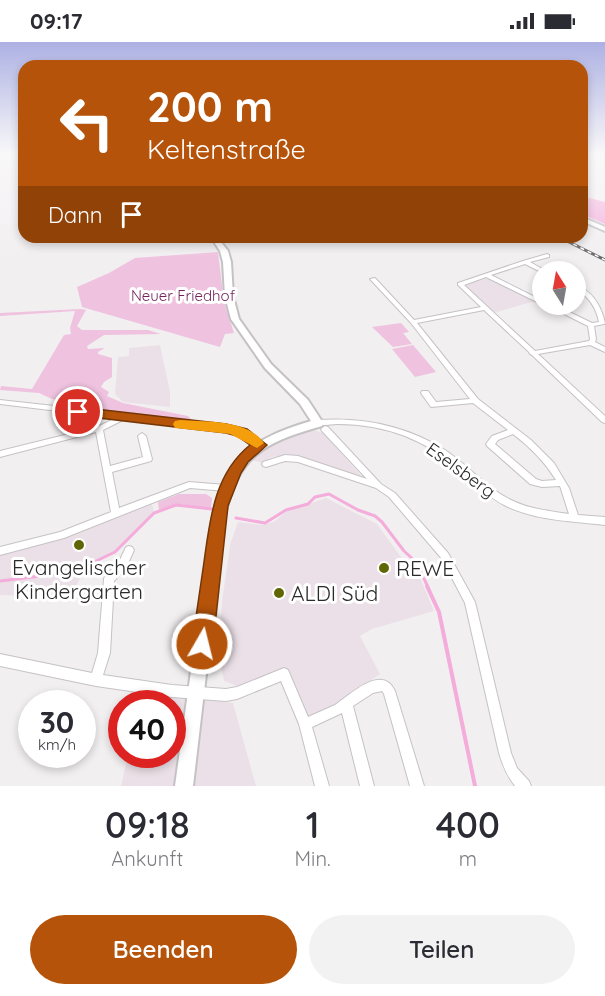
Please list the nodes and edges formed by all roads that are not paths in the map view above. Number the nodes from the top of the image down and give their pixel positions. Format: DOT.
graph roads {
  1 [pos="588,221"];
  2 [pos="605,228"];
  3 [pos="218,243"];
  4 [pos="547,256"];
  5 [pos="525,262"];
  6 [pos="532,266"];
  7 [pos="487,275"];
  8 [pos="373,279"];
  9 [pos="586,293"];
  10 [pos="532,298"];
  11 [pos="485,308"];
  12 [pos="569,315"];
  13 [pos="413,322"];
  14 [pos="591,325"];
  15 [pos="591,343"];
  16 [pos="605,350"];
  17 [pos="532,353"];
  18 [pos="425,393"];
  19 [pos="475,401"];
  20 [pos="0,402"];
  21 [pos="122,418"];
  22 [pos="605,420"];
  23 [pos="322,426"];
  24 [pos="99,429"];
  25 [pos="514,431"];
  26 [pos="142,436"];
  27 [pos="260,445"];
  28 [pos="0,454"];
  29 [pos="266,464"];
  30 [pos="107,470"];
  31 [pos="562,483"];
  32 [pos="379,486"];
  33 [pos="226,488"];
  34 [pos="116,514"];
  35 [pos="574,516"];
  36 [pos="605,520"];
  37 [pos="129,550"];
  38 [pos="0,551"];
  39 [pos="0,660"];
  40 [pos="96,680"];
  41 [pos="196,693"];
  42 [pos="346,704"];
  43 [pos="305,724"];
  44 [pos="184,786"];
  45 [pos="322,786"];
  46 [pos="367,786"];
  47 [pos="417,786"];
  48 [pos="524,786"];
  1 -- 2 [label="street"];
  3 -- 23 [label="street"];
  4 -- 5 [label="street"];
  5 -- 6 [label="street"];
  5 -- 7 [label="street"];
  7 -- 10 [label="street"];
  7 -- 11 [label="street"];
  8 -- 13 [label="street"];
  9 -- 14 [label="street"];
  11 -- 13 [label="street"];
  11 -- 17 [label="street"];
  12 -- 14 [label="street"];
  13 -- 19 [label="street"];
  14 -- 15 [label="street"];
  15 -- 16 [label="street"];
  15 -- 17 [label="street"];
  17 -- 22 [label="street"];
  18 -- 19 [label="street"];
  19 -- 25 [label="street"];
  20 -- 21 [label="street"];
  21 -- 24 [label="street"];
  21 -- 27 [label="street"];
  23 -- 27 [label="street"];
  23 -- 32 [label="street"];
  23 -- 35 [label="street, Eselsberg"];
  24 -- 28 [label="street"];
  24 -- 30 [label="street"];
  25 -- 31 [label="street"];
  25 -- 31 [label="street"];
  26 -- 30 [label="street"];
  27 -- 33 [label="street"];
  29 -- 32 [label="street"];
  30 -- 34 [label="street"];
  31 -- 35 [label="street"];
  32 -- 48 [label="street"];
  33 -- 34 [label="street"];
  33 -- 41 [label="street"];
  34 -- 38 [label="street"];
  35 -- 36 [label="street, Eselsberg"];
  37 -- 40 [label="street"];
  39 -- 40 [label="street"];
  40 -- 41 [label="street"];
  41 -- 43 [label="street"];
  41 -- 44 [label="street"];
  42 -- 43 [label="street"];
  42 -- 46 [label="street"];
  42 -- 47 [label="street"];
  43 -- 45 [label="street"];
}
